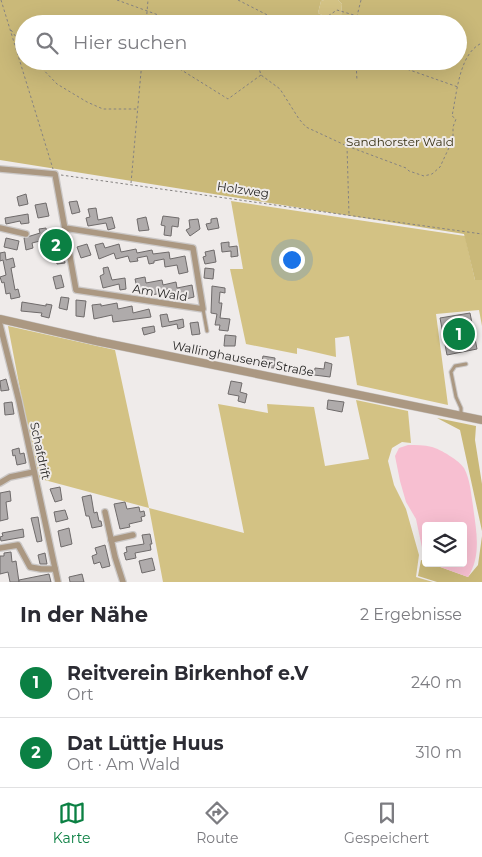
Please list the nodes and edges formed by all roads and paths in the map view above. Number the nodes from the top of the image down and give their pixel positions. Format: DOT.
graph roads {
  1 [pos="1,0"];
  2 [pos="117,0"];
  3 [pos="148,0"];
  4 [pos="238,0"];
  5 [pos="360,0"];
  6 [pos="147,12"];
  7 [pos="147,15"];
  8 [pos="156,15"];
  9 [pos="267,15"];
  10 [pos="330,15"];
  11 [pos="354,15"];
  12 [pos="357,15"];
  13 [pos="9,28"];
  14 [pos="15,36"];
  15 [pos="482,43"];
  16 [pos="15,47"];
  17 [pos="467,56"];
  18 [pos="22,70"];
  19 [pos="44,70"];
  20 [pos="141,70"];
  21 [pos="181,70"];
  22 [pos="260,70"];
  23 [pos="356,70"];
  24 [pos="410,70"];
  25 [pos="463,70"];
  26 [pos="261,75"];
  27 [pos="357,81"];
  28 [pos="458,87"];
  29 [pos="138,109"];
  30 [pos="347,146"];
  31 [pos="0,169"];
  32 [pos="55,174"];
  33 [pos="131,184"];
  34 [pos="349,215"];
  35 [pos="0,228"];
  36 [pos="65,228"];
  37 [pos="26,234"];
  38 [pos="482,234"];
  39 [pos="203,309"];
  40 [pos="0,319"];
  41 [pos="0,325"];
  42 [pos="207,331"];
  43 [pos="466,364"];
  44 [pos="461,416"];
  45 [pos="482,420"];
  46 [pos="34,472"];
  47 [pos="0,483"];
  48 [pos="105,512"];
  49 [pos="133,535"];
  50 [pos="111,540"];
  51 [pos="0,548"];
  52 [pos="54,568"];
  53 [pos="58,582"];
  54 [pos="123,582"];
  1 -- 13 [label="path"];
  2 -- 6 [label="path"];
  3 -- 6 [label="path"];
  4 -- 9 [label="path"];
  5 -- 12 [label="path"];
  6 -- 7 [label="path"];
  6 -- 8 [label="path"];
  10 -- 11 [label="path"];
  13 -- 14 [label="path"];
  13 -- 16 [label="path"];
  15 -- 17 [label="path"];
  18 -- 32 [label="path"];
  19 -- 29 [label="path"];
  20 -- 29 [label="path"];
  21 -- 26 [label="path"];
  22 -- 26 [label="path"];
  23 -- 27 [label="path"];
  24 -- 28 [label="path"];
  25 -- 28 [label="path"];
  26 -- 30 [label="path"];
  28 -- 30 [label="path"];
  29 -- 33 [label="path"];
  30 -- 34 [label="path"];
  31 -- 32 [label="street"];
  32 -- 33 [label="path, Holzweg"];
  32 -- 36 [label="street, Am Wald"];
  33 -- 34 [label="path, Holzweg"];
  34 -- 38 [label="path, Holzweg"];
  35 -- 37 [label="street"];
  36 -- 39 [label="street, Am Wald"];
  36 -- 39 [label="street, Am Wald"];
  39 -- 42 [label="lane"];
  40 -- 44 [label="street, Wallinghausener Straße"];
  41 -- 46 [label="street, Schafdrift"];
  43 -- 44 [label="lane"];
  44 -- 45 [label="street, Wallinghausener Straße"];
  46 -- 47 [label="street"];
  46 -- 52 [label="street, Schafdrift"];
  48 -- 50 [label="street"];
  49 -- 50 [label="street"];
  50 -- 54 [label="street"];
  51 -- 52 [label="street"];
  52 -- 53 [label="street, Schafdrift"];
}
